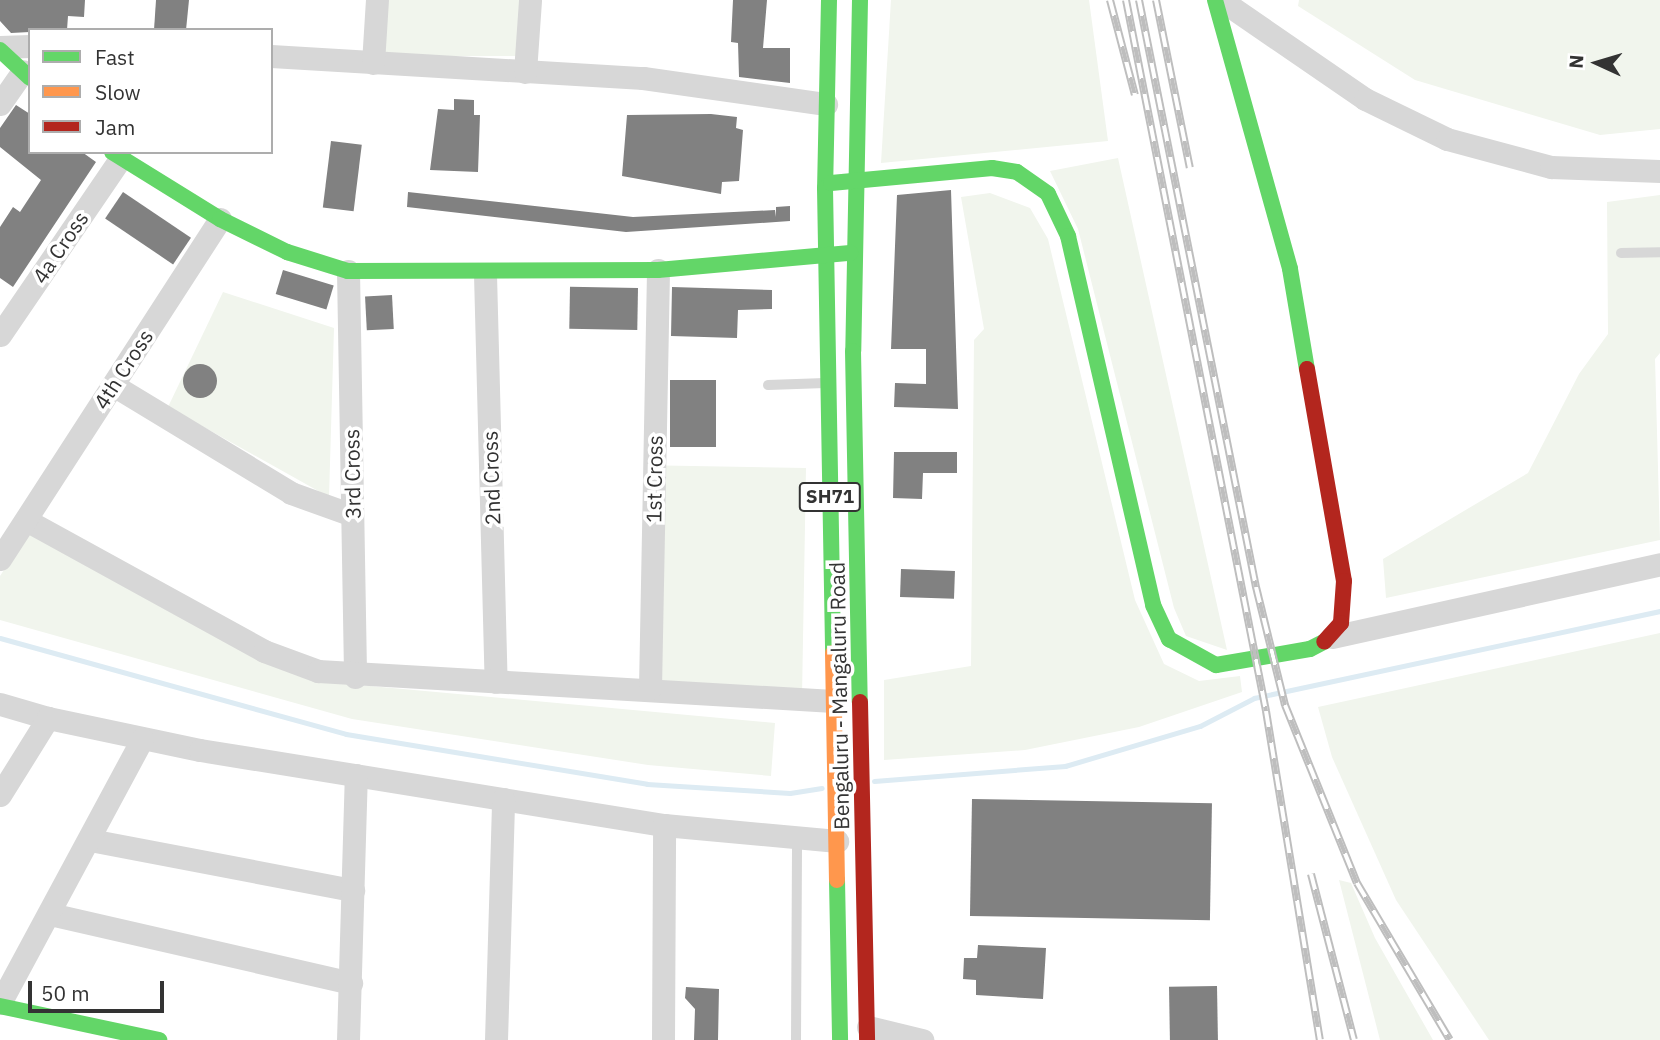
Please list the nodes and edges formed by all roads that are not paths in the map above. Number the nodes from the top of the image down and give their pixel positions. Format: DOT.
graph roads {
  1 [pos="377,0"];
  2 [pos="530,0"];
  3 [pos="829,0"];
  4 [pos="860,0"];
  5 [pos="1215,0"];
  6 [pos="1222,0"];
  7 [pos="28,46"];
  8 [pos="0,49"];
  9 [pos="273,56"];
  10 [pos="373,63"];
  11 [pos="525,72"];
  12 [pos="27,75"];
  13 [pos="0,104"];
  14 [pos="826,104"];
  15 [pos="116,155"];
  16 [pos="1660,172"];
  17 [pos="854,181"];
  18 [pos="825,184"];
  19 [pos="220,219"];
  20 [pos="853,252"];
  21 [pos="1660,252"];
  22 [pos="1621,253"];
  23 [pos="827,254"];
  24 [pos="658,270"];
  25 [pos="348,271"];
  26 [pos="485,274"];
  27 [pos="0,335"];
  28 [pos="828,383"];
  29 [pos="768,385"];
  30 [pos="113,386"];
  31 [pos="352,515"];
  32 [pos="26,520"];
  33 [pos="0,559"];
  34 [pos="1660,564"];
  35 [pos="1332,637"];
  36 [pos="355,677"];
  37 [pos="496,682"];
  38 [pos="650,688"];
  39 [pos="833,701"];
  40 [pos="0,705"];
  41 [pos="48,718"];
  42 [pos="142,739"];
  43 [pos="356,775"];
  44 [pos="0,795"];
  45 [pos="503,799"];
  46 [pos="664,825"];
  47 [pos="837,831"];
  48 [pos="797,838"];
  49 [pos="90,840"];
  50 [pos="864,844"];
  51 [pos="353,890"];
  52 [pos="50,914"];
  53 [pos="351,983"];
  54 [pos="0,1005"];
  55 [pos="867,1033"];
  56 [pos="159,1040"];
  57 [pos="348,1040"];
  58 [pos="496,1040"];
  59 [pos="663,1040"];
  60 [pos="796,1040"];
  61 [pos="840,1040"];
  62 [pos="922,1040"];
  1 -- 10 [label="street"];
  2 -- 11 [label="street"];
  3 -- 14 [label="street, SH71"];
  4 -- 17 [label="street, SH71"];
  5 -- 35 [label="street"];
  6 -- 16 [label="street"];
  7 -- 8 [label="street"];
  8 -- 12 [label="street"];
  9 -- 10 [label="street"];
  10 -- 11 [label="street"];
  11 -- 14 [label="street"];
  12 -- 13 [label="street"];
  14 -- 18 [label="street, SH71"];
  15 -- 19 [label="street"];
  15 -- 27 [label="street, 4a Cross"];
  17 -- 18 [label="street"];
  17 -- 20 [label="street, SH71"];
  17 -- 35 [label="street"];
  18 -- 23 [label="street, SH71"];
  19 -- 25 [label="street"];
  19 -- 30 [label="street, 4th Cross"];
  20 -- 23 [label="street"];
  20 -- 50 [label="street, Bengaluru - Mangaluru Road / SH71"];
  21 -- 22 [label="lane"];
  23 -- 24 [label="street"];
  23 -- 28 [label="street, Bengaluru - Mangaluru Road / SH71"];
  24 -- 26 [label="street"];
  24 -- 38 [label="street, 1st Cross"];
  25 -- 26 [label="street"];
  25 -- 31 [label="street, 3rd Cross"];
  26 -- 37 [label="street, 2nd Cross"];
  28 -- 29 [label="lane"];
  28 -- 39 [label="street, Bengaluru - Mangaluru Road / SH71"];
  30 -- 31 [label="street"];
  30 -- 32 [label="street, 4th Cross"];
  31 -- 36 [label="street, 3rd Cross"];
  32 -- 33 [label="street, 4th Cross"];
  32 -- 36 [label="street"];
  34 -- 35 [label="street"];
  36 -- 37 [label="street"];
  37 -- 38 [label="street"];
  38 -- 39 [label="street"];
  39 -- 47 [label="street, Bengaluru - Mangaluru Road / SH71"];
  40 -- 41 [label="street"];
  41 -- 42 [label="street"];
  41 -- 44 [label="street"];
  42 -- 43 [label="street"];
  42 -- 49 [label="street"];
  43 -- 45 [label="street"];
  43 -- 51 [label="street"];
  45 -- 46 [label="street"];
  45 -- 58 [label="street"];
  46 -- 48 [label="street"];
  46 -- 59 [label="street"];
  47 -- 48 [label="street"];
  47 -- 50 [label="street"];
  47 -- 61 [label="street, Bengaluru - Mangaluru Road / SH71"];
  48 -- 60 [label="lane"];
  49 -- 51 [label="street"];
  49 -- 52 [label="street"];
  50 -- 55 [label="street, Bengaluru - Mangaluru Road / SH71"];
  51 -- 53 [label="street"];
  52 -- 53 [label="street"];
  52 -- 54 [label="street"];
  53 -- 57 [label="street"];
  54 -- 56 [label="street"];
  55 -- 62 [label="street"];
}
